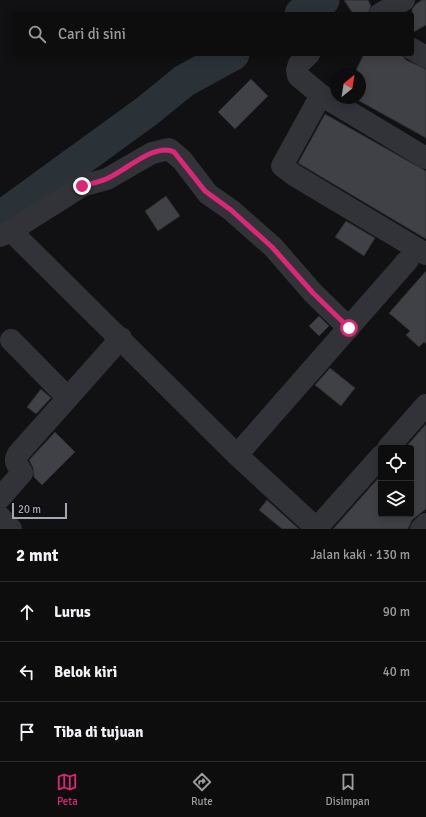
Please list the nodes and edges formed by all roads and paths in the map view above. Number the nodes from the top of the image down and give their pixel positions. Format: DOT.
graph roads {
  1 [pos="404,0"];
  2 [pos="383,12"];
  3 [pos="414,50"];
  4 [pos="307,56"];
  5 [pos="426,57"];
  6 [pos="321,95"];
  7 [pos="426,158"];
  8 [pos="6,233"];
  9 [pos="417,257"];
  10 [pos="349,328"];
  11 [pos="121,338"];
  12 [pos="11,340"];
  13 [pos="68,398"];
  14 [pos="426,405"];
  15 [pos="391,445"];
  16 [pos="237,455"];
  17 [pos="378,459"];
  18 [pos="0,498"];
  19 [pos="0,517"];
  20 [pos="426,524"];
  21 [pos="315,527"];
  22 [pos="12,529"];
  23 [pos="421,529"];
  1 -- 2 [label="street"];
  3 -- 5 [label="street"];
  4 -- 6 [label="street"];
  6 -- 7 [label="street"];
  6 -- 9 [label="street"];
  8 -- 10 [label="street"];
  8 -- 11 [label="street"];
  9 -- 10 [label="street"];
  10 -- 16 [label="street"];
  11 -- 13 [label="street"];
  11 -- 16 [label="street"];
  12 -- 13 [label="street"];
  13 -- 18 [label="street"];
  14 -- 15 [label="street"];
  16 -- 21 [label="street"];
  17 -- 21 [label="street"];
  19 -- 22 [label="street"];
  20 -- 23 [label="street"];
}
